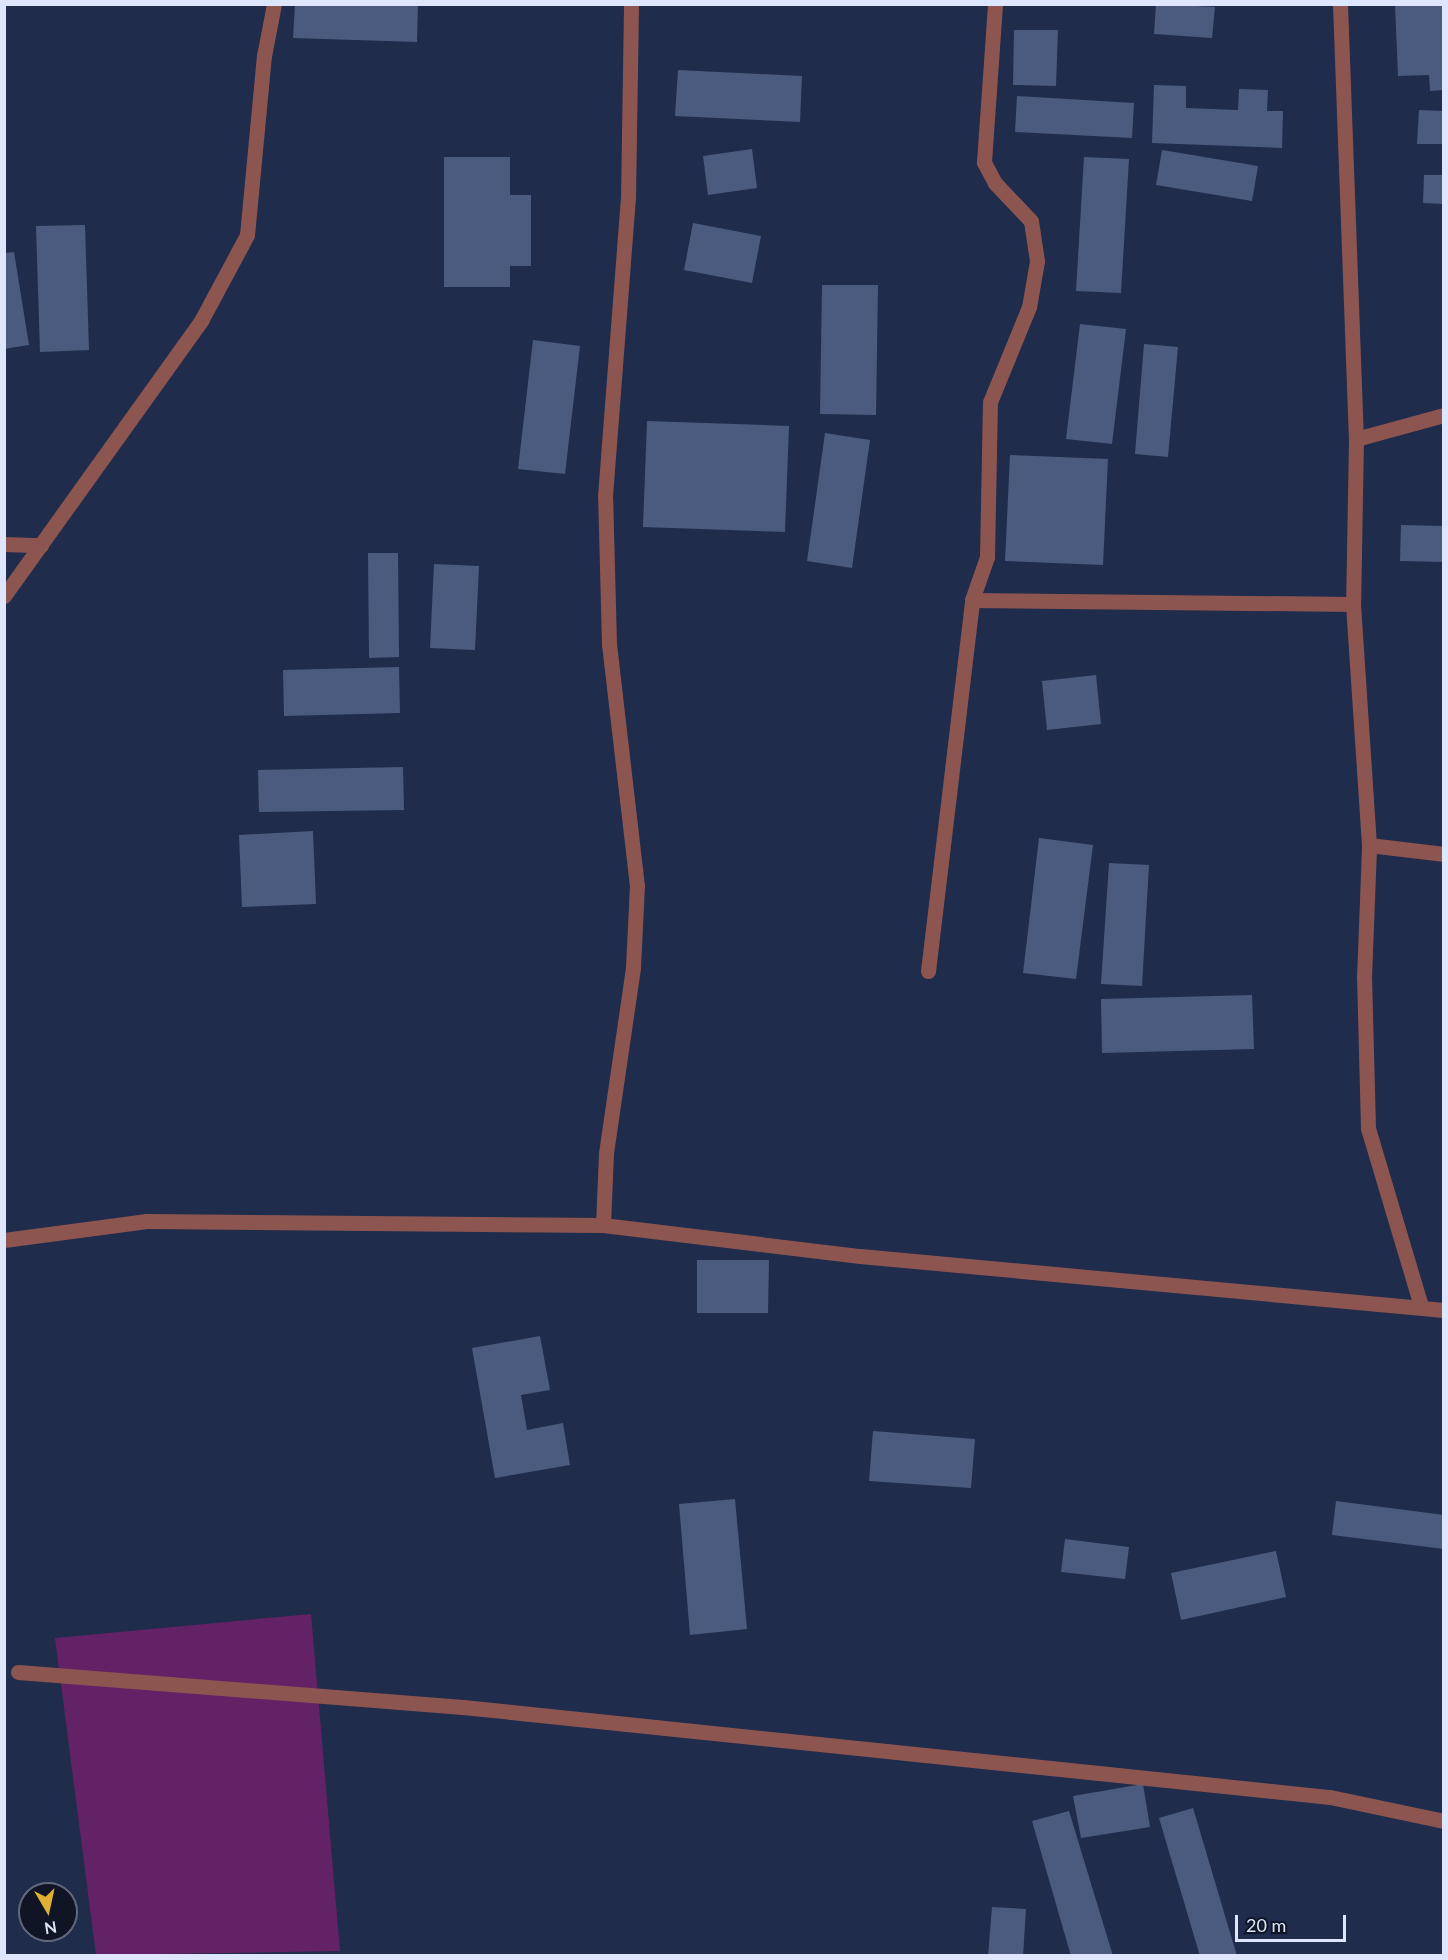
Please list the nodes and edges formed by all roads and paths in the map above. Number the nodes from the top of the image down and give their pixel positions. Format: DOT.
graph roads {
  1 [pos="274,4"];
  2 [pos="631,4"];
  3 [pos="995,4"];
  4 [pos="1340,4"];
  5 [pos="1443,415"];
  6 [pos="1356,439"];
  7 [pos="4,544"];
  8 [pos="41,545"];
  9 [pos="4,596"];
  10 [pos="972,600"];
  11 [pos="1353,604"];
  12 [pos="1369,845"];
  13 [pos="1443,854"];
  14 [pos="928,971"];
  15 [pos="603,1225"];
  16 [pos="4,1239"];
  17 [pos="1421,1306"];
  18 [pos="1443,1310"];
  19 [pos="18,1672"];
  20 [pos="1443,1821"];
  1 -- 8 [label="street"];
  2 -- 15 [label="street"];
  3 -- 10 [label="street"];
  4 -- 6 [label="street"];
  5 -- 6 [label="street"];
  6 -- 11 [label="street"];
  7 -- 8 [label="street"];
  8 -- 9 [label="street"];
  10 -- 11 [label="street"];
  10 -- 14 [label="street"];
  11 -- 12 [label="street"];
  12 -- 13 [label="street"];
  12 -- 17 [label="street"];
  15 -- 16 [label="street"];
  15 -- 17 [label="street"];
  17 -- 18 [label="street"];
  19 -- 20 [label="street"];
}
